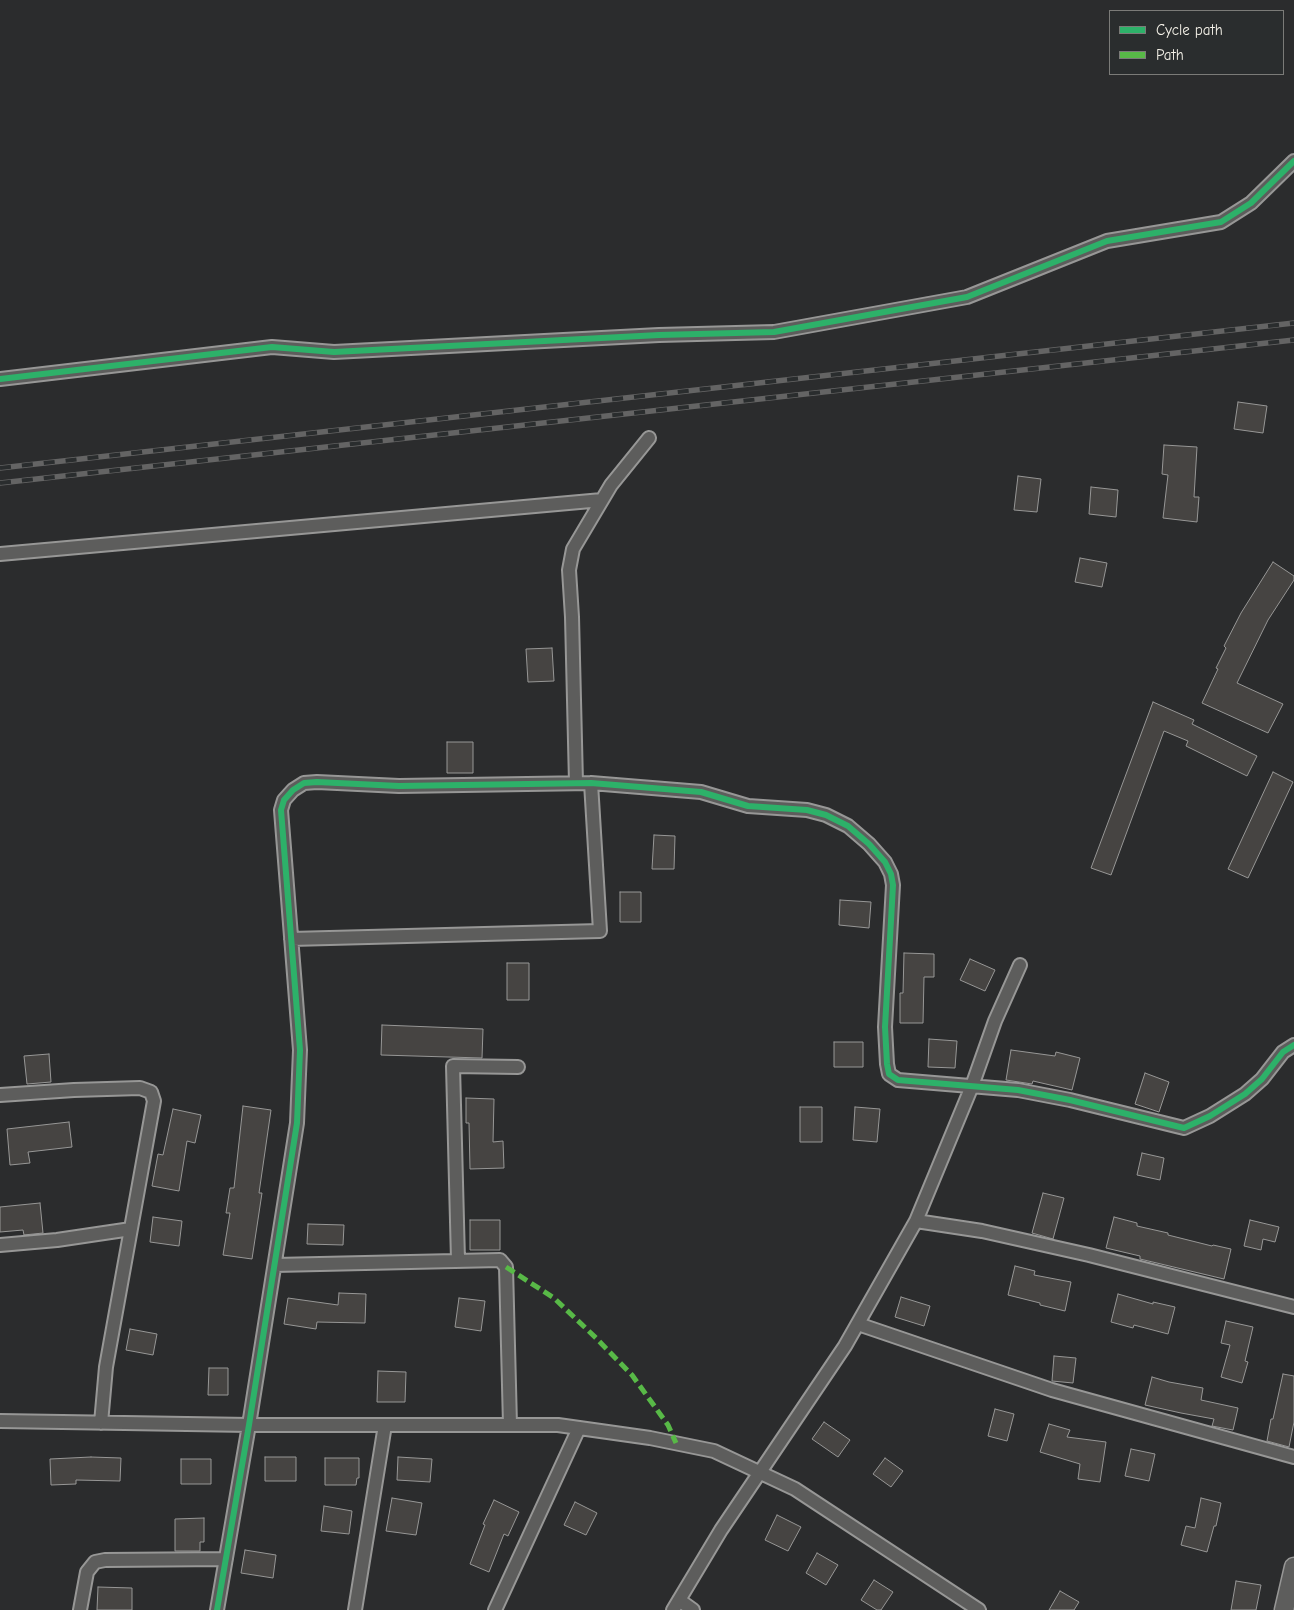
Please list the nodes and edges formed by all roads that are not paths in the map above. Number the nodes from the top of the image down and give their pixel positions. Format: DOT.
graph roads {
  1 [pos="1294,161"];
  2 [pos="0,379"];
  3 [pos="648,438"];
  4 [pos="602,500"];
  5 [pos="0,554"];
  6 [pos="576,783"];
  7 [pos="592,783"];
  8 [pos="291,939"];
  9 [pos="1020,965"];
  10 [pos="1294,1044"];
  11 [pos="518,1067"];
  12 [pos="972,1086"];
  13 [pos="0,1095"];
  14 [pos="916,1221"];
  15 [pos="131,1230"];
  16 [pos="0,1245"];
  17 [pos="458,1260"];
  18 [pos="275,1265"];
  19 [pos="1294,1307"];
  20 [pos="858,1324"];
  21 [pos="0,1421"];
  22 [pos="101,1423"];
  23 [pos="249,1425"];
  24 [pos="385,1425"];
  25 [pos="510,1425"];
  26 [pos="579,1428"];
  27 [pos="1294,1457"];
  28 [pos="760,1472"];
  29 [pos="226,1559"];
  30 [pos="1294,1567"];
  31 [pos="1289,1601"];
  32 [pos="676,1605"];
  33 [pos="80,1610"];
  34 [pos="217,1610"];
  35 [pos="356,1610"];
  36 [pos="494,1610"];
  37 [pos="693,1610"];
  38 [pos="979,1610"];
  1 -- 2 [label="street"];
  3 -- 4 [label="street"];
  4 -- 5 [label="street"];
  4 -- 6 [label="street"];
  6 -- 7 [label="street"];
  6 -- 8 [label="street"];
  7 -- 8 [label="street"];
  7 -- 12 [label="street"];
  8 -- 18 [label="street"];
  9 -- 12 [label="street"];
  10 -- 12 [label="street"];
  11 -- 17 [label="street"];
  12 -- 14 [label="street"];
  13 -- 15 [label="street"];
  14 -- 19 [label="street"];
  14 -- 20 [label="street"];
  15 -- 16 [label="street"];
  15 -- 22 [label="street"];
  17 -- 18 [label="street"];
  17 -- 25 [label="street"];
  18 -- 23 [label="street"];
  20 -- 27 [label="street"];
  20 -- 28 [label="street"];
  21 -- 22 [label="street"];
  22 -- 23 [label="street"];
  23 -- 24 [label="street"];
  23 -- 29 [label="street"];
  24 -- 25 [label="street"];
  24 -- 35 [label="street"];
  25 -- 26 [label="street"];
  26 -- 28 [label="street"];
  26 -- 36 [label="street"];
  28 -- 32 [label="street"];
  28 -- 38 [label="street"];
  29 -- 33 [label="street"];
  29 -- 34 [label="street"];
  30 -- 31 [label="main road"];
  32 -- 37 [label="street"];
}
